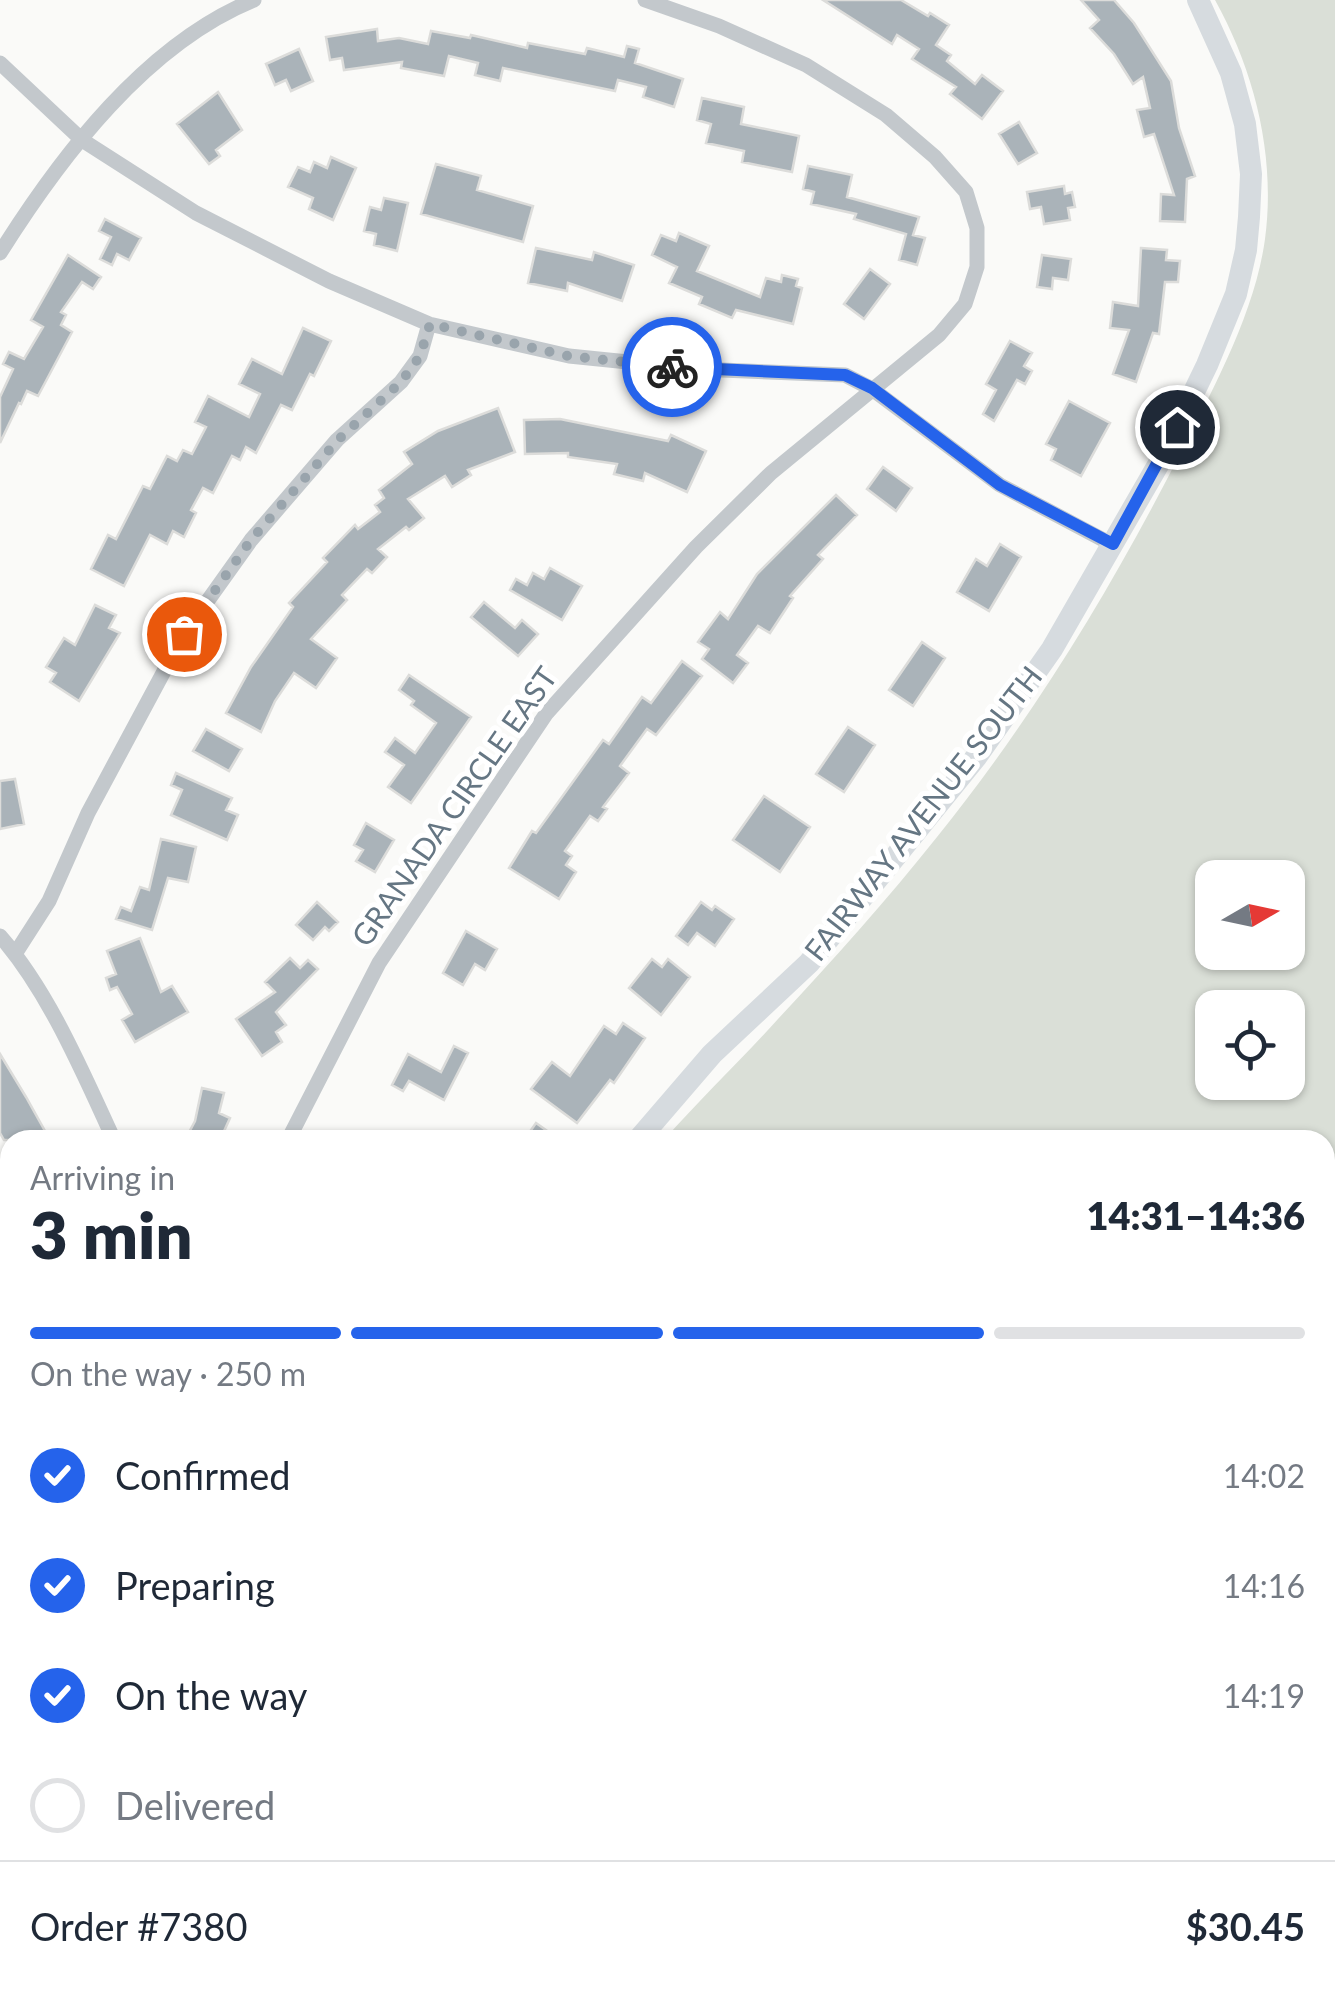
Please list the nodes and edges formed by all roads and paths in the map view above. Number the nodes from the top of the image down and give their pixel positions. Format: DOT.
graph roads {
  1 [pos="254,0"];
  2 [pos="645,0"];
  3 [pos="1198,0"];
  4 [pos="0,63"];
  5 [pos="82,140"];
  6 [pos="0,253"];
  7 [pos="430,324"];
  8 [pos="872,388"];
  9 [pos="1113,544"];
  10 [pos="0,936"];
  11 [pos="16,954"];
  12 [pos="109,1130"];
  13 [pos="293,1130"];
  14 [pos="647,1130"];
  1 -- 5 [label="street"];
  2 -- 8 [label="street, GRANADA CIRCLE EAST"];
  3 -- 9 [label="street, FAIRWAY AVENUE SOUTH"];
  4 -- 5 [label="street"];
  5 -- 6 [label="street"];
  5 -- 7 [label="street"];
  7 -- 8 [label="street"];
  7 -- 11 [label="street"];
  8 -- 9 [label="street"];
  8 -- 13 [label="street, GRANADA CIRCLE EAST"];
  9 -- 14 [label="street, FAIRWAY AVENUE SOUTH"];
  10 -- 11 [label="street"];
  11 -- 12 [label="street"];
}
